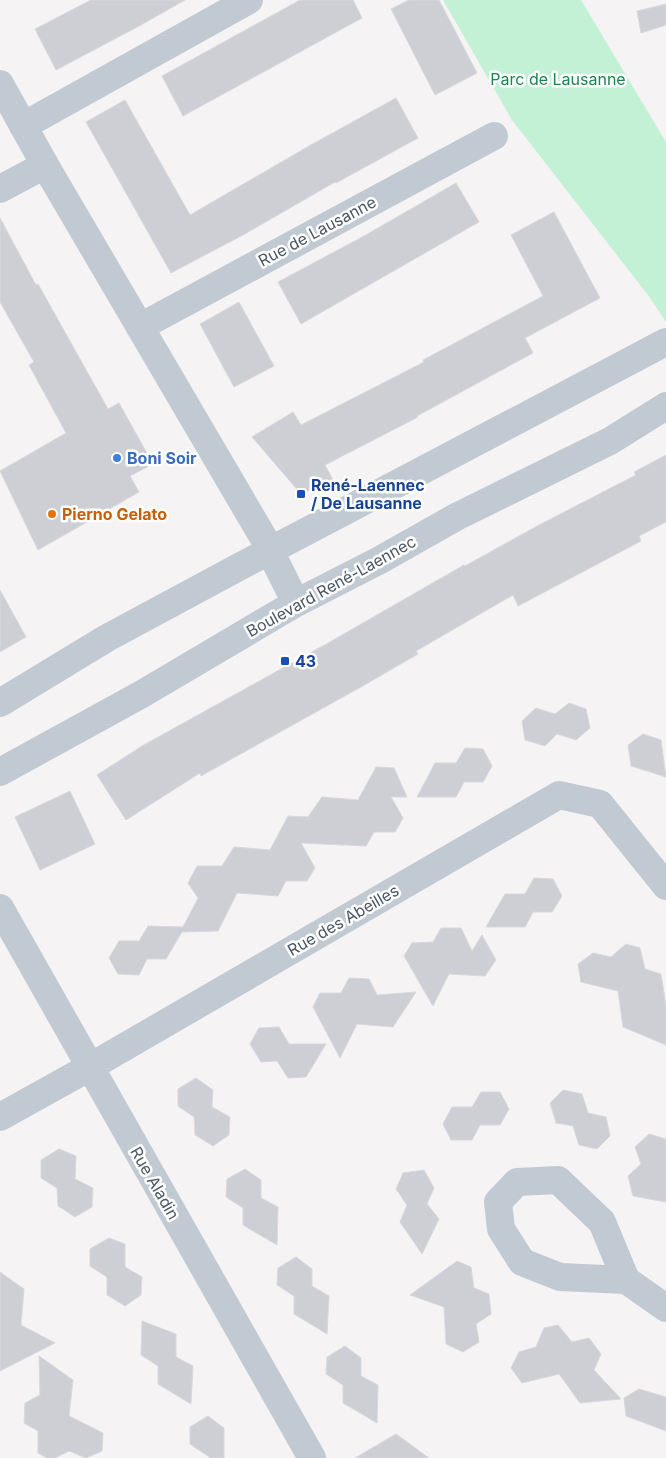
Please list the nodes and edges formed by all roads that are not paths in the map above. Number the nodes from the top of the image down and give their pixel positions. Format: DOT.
graph roads {
  1 [pos="249,0"];
  2 [pos="0,84"];
  3 [pos="23,126"];
  4 [pos="494,136"];
  5 [pos="45,165"];
  6 [pos="0,190"];
  7 [pos="140,327"];
  8 [pos="666,342"];
  9 [pos="666,406"];
  10 [pos="270,550"];
  11 [pos="296,603"];
  12 [pos="0,703"];
  13 [pos="0,772"];
  14 [pos="666,886"];
  15 [pos="0,908"];
  16 [pos="90,1067"];
  17 [pos="0,1117"];
  18 [pos="626,1280"];
  19 [pos="666,1308"];
  20 [pos="312,1458"];
  1 -- 3 [label="street"];
  2 -- 3 [label="street"];
  3 -- 5 [label="street"];
  4 -- 7 [label="street, Rue de Lausanne"];
  5 -- 6 [label="street"];
  5 -- 7 [label="street"];
  7 -- 10 [label="street"];
  8 -- 10 [label="street"];
  9 -- 11 [label="street, Boulevard René-Laennec"];
  10 -- 11 [label="street"];
  10 -- 12 [label="street"];
  11 -- 13 [label="street, Boulevard René-Laennec"];
  14 -- 16 [label="street, Rue des Abeilles"];
  15 -- 16 [label="street, Rue Aladin"];
  16 -- 17 [label="street, Rue des Abeilles"];
  16 -- 20 [label="street, Rue Aladin"];
  18 -- 18 [label="street"];
  18 -- 19 [label="street"];
}
